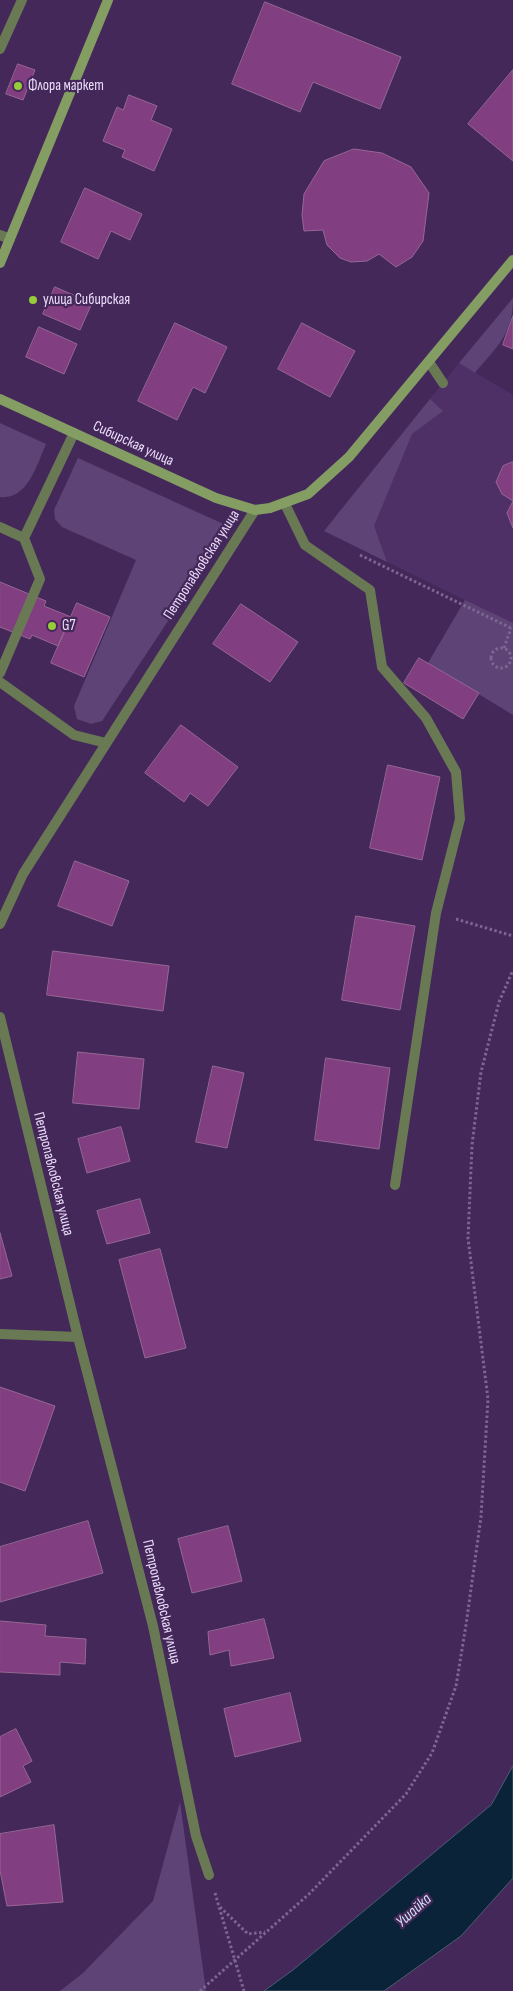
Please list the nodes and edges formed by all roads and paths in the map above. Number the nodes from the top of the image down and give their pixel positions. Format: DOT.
graph roads {
  1 [pos="22,0"];
  2 [pos="108,0"];
  3 [pos="0,49"];
  4 [pos="5,237"];
  5 [pos="513,260"];
  6 [pos="0,263"];
  7 [pos="428,362"];
  8 [pos="443,383"];
  9 [pos="0,399"];
  10 [pos="74,433"];
  11 [pos="284,504"];
  12 [pos="255,510"];
  13 [pos="0,527"];
  14 [pos="24,538"];
  15 [pos="356,553"];
  16 [pos="512,628"];
  17 [pos="504,648"];
  18 [pos="508,666"];
  19 [pos="513,670"];
  20 [pos="0,672"];
  21 [pos="0,682"];
  22 [pos="106,742"];
  23 [pos="436,913"];
  24 [pos="0,924"];
  25 [pos="513,936"];
  26 [pos="513,970"];
  27 [pos="0,1017"];
  28 [pos="395,1185"];
  29 [pos="0,1334"];
  30 [pos="78,1338"];
  31 [pos="209,1876"];
  32 [pos="266,1932"];
  33 [pos="200,1991"];
  34 [pos="244,1991"];
  1 -- 3 [label="street"];
  2 -- 4 [label="main road"];
  4 -- 6 [label="main road"];
  5 -- 7 [label="main road, Петропавловская улица"];
  7 -- 8 [label="street"];
  7 -- 11 [label="main road, Петропавловская улица"];
  9 -- 10 [label="main road, Сибирская улица"];
  10 -- 12 [label="main road, Сибирская улица"];
  10 -- 14 [label="street"];
  11 -- 12 [label="main road, Петропавловская улица"];
  11 -- 23 [label="street"];
  12 -- 22 [label="street, Петропавловская улица"];
  13 -- 14 [label="street"];
  14 -- 20 [label="street"];
  15 -- 16 [label="path"];
  16 -- 17 [label="path"];
  17 -- 18 [label="path"];
  17 -- 18 [label="path"];
  18 -- 19 [label="path"];
  21 -- 22 [label="street"];
  22 -- 24 [label="street, Петропавловская улица"];
  23 -- 25 [label="path"];
  23 -- 28 [label="street"];
  26 -- 32 [label="path"];
  27 -- 30 [label="street, Петропавловская улица"];
  29 -- 30 [label="street"];
  30 -- 31 [label="street, Петропавловская улица"];
  32 -- 33 [label="path"];
  32 -- 34 [label="path"];
}
